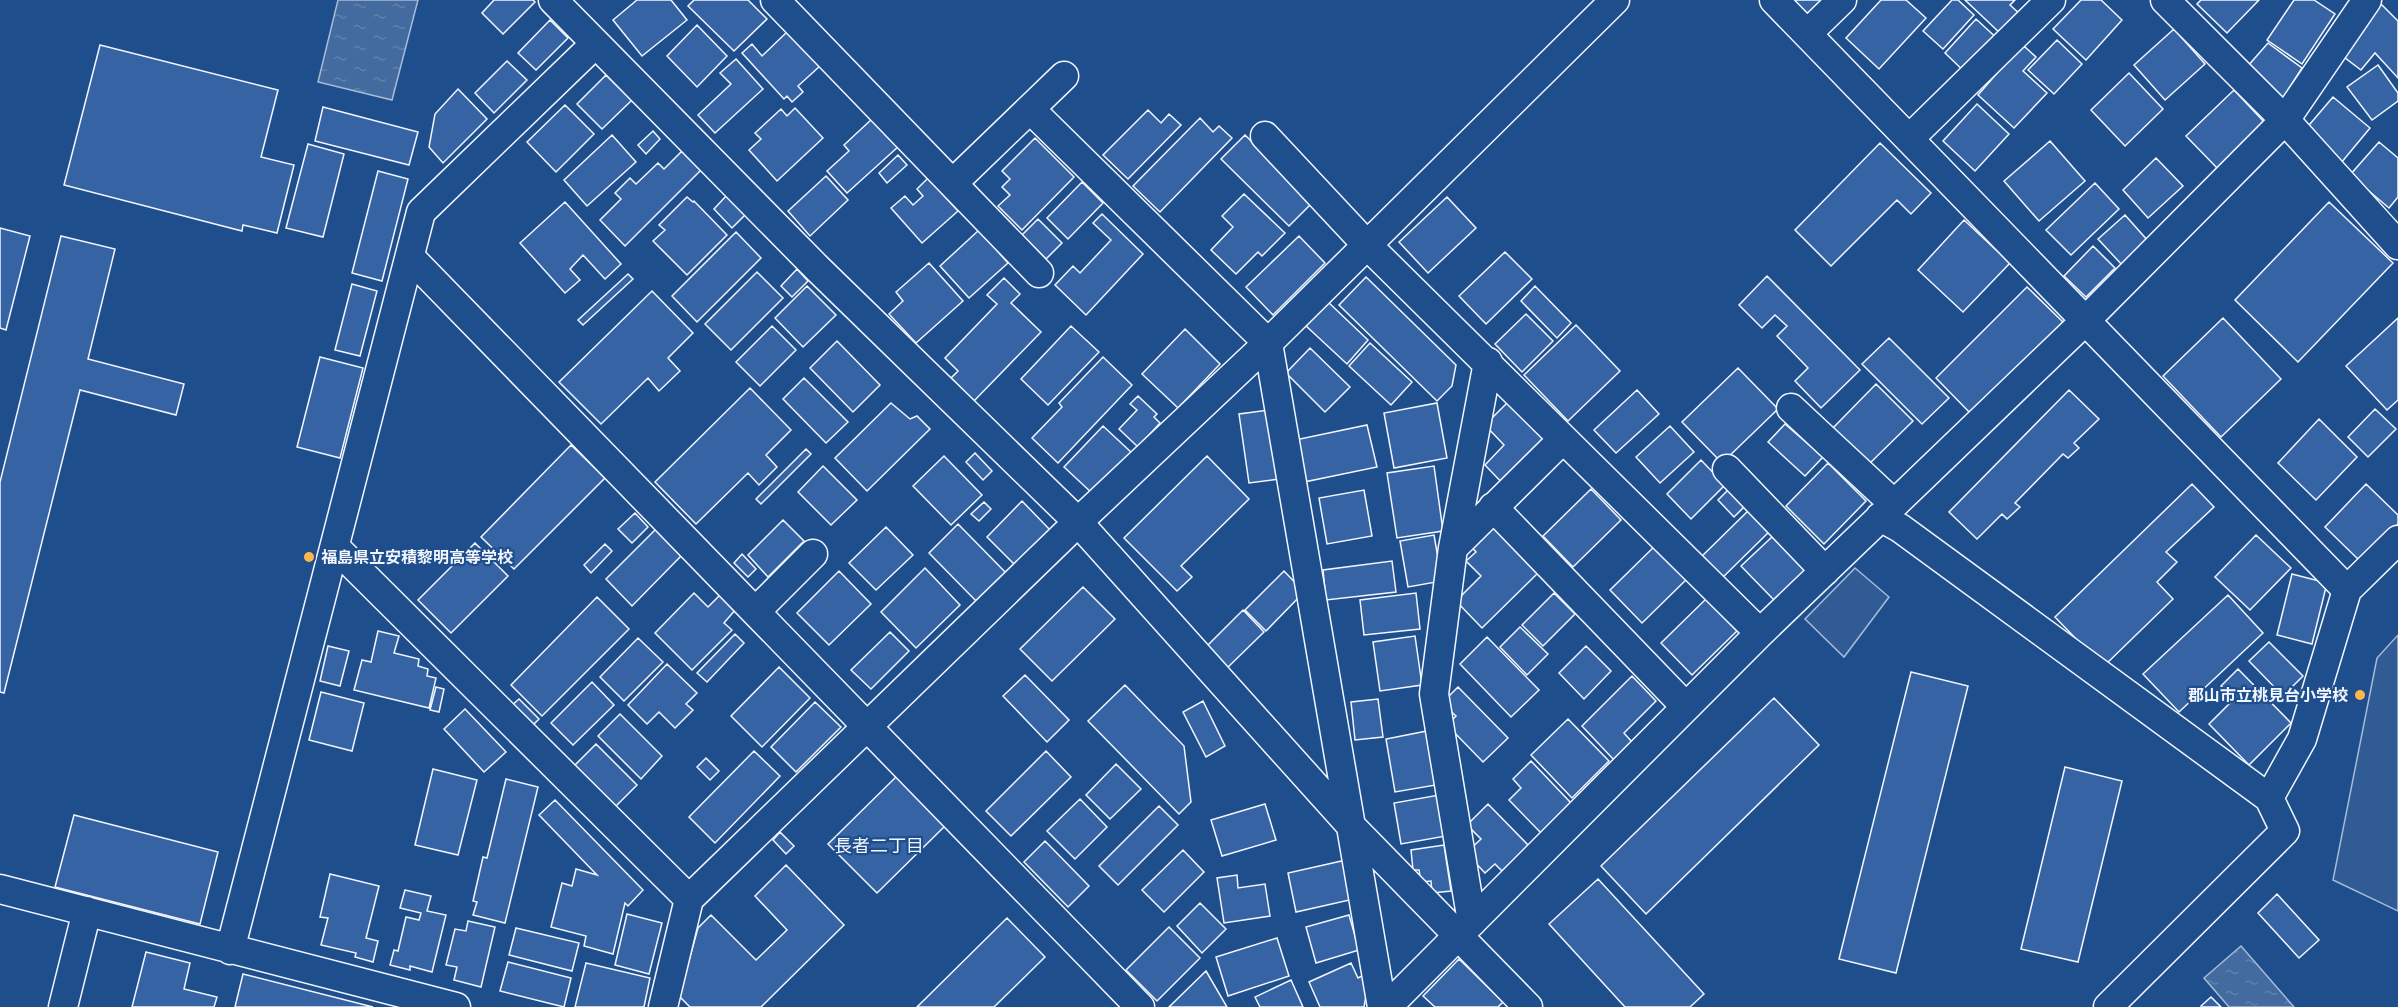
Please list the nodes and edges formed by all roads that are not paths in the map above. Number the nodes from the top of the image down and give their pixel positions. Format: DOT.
graph roads {
  1 [pos="553,0"];
  2 [pos="775,0"];
  3 [pos="1615,0"];
  4 [pos="1774,0"];
  5 [pos="1842,0"];
  6 [pos="2051,0"];
  7 [pos="2165,0"];
  8 [pos="2367,0"];
  9 [pos="1807,34"];
  10 [pos="595,44"];
  11 [pos="1064,76"];
  12 [pos="1030,109"];
  13 [pos="2285,120"];
  14 [pos="1265,136"];
  15 [pos="1908,139"];
  16 [pos="953,183"];
  17 [pos="1366,244"];
  18 [pos="2398,244"];
  19 [pos="410,257"];
  20 [pos="1039,273"];
  21 [pos="2085,321"];
  22 [pos="1268,343"];
  23 [pos="1488,362"];
  24 [pos="1791,408"];
  25 [pos="1563,439"];
  26 [pos="1727,469"];
  27 [pos="1493,507"];
  28 [pos="1887,511"];
  29 [pos="1078,522"];
  30 [pos="2398,540"];
  31 [pos="335,547"];
  32 [pos="1453,548"];
  33 [pos="813,554"];
  34 [pos="1824,571"];
  35 [pos="2347,590"];
  36 [pos="756,611"];
  37 [pos="1760,633"];
  38 [pos="1686,707"];
  39 [pos="868,726"];
  40 [pos="2269,798"];
  41 [pos="1352,827"];
  42 [pos="0,889"];
  43 [pos="689,899"];
  44 [pos="87,910"];
  45 [pos="1465,929"];
  46 [pos="230,950"];
  47 [pos="63,1007"];
  48 [pos="456,1007"];
  49 [pos="663,1007"];
  50 [pos="1140,1007"];
  51 [pos="1382,1007"];
  52 [pos="1387,1007"];
  53 [pos="1528,1007"];
  54 [pos="2108,1007"];
  1 -- 10 [label="street"];
  2 -- 16 [label="street"];
  3 -- 17 [label="street"];
  4 -- 9 [label="street"];
  5 -- 9 [label="street"];
  6 -- 15 [label="street"];
  7 -- 13 [label="street"];
  8 -- 13 [label="street"];
  9 -- 15 [label="street"];
  10 -- 19 [label="street"];
  10 -- 29 [label="street"];
  11 -- 12 [label="street"];
  12 -- 16 [label="street"];
  12 -- 22 [label="street"];
  13 -- 18 [label="street"];
  13 -- 21 [label="street"];
  14 -- 17 [label="street"];
  15 -- 21 [label="street"];
  16 -- 20 [label="street"];
  17 -- 22 [label="street"];
  17 -- 23 [label="street"];
  19 -- 31 [label="street"];
  19 -- 36 [label="street"];
  21 -- 28 [label="street"];
  21 -- 35 [label="street"];
  22 -- 29 [label="street"];
  22 -- 41 [label="street"];
  23 -- 25 [label="street"];
  23 -- 32 [label="street"];
  24 -- 28 [label="street"];
  25 -- 27 [label="street"];
  25 -- 37 [label="street"];
  26 -- 34 [label="street"];
  27 -- 32 [label="street"];
  27 -- 38 [label="street"];
  28 -- 34 [label="street"];
  28 -- 40 [label="street"];
  29 -- 39 [label="street"];
  29 -- 41 [label="street"];
  30 -- 35 [label="street"];
  31 -- 43 [label="street"];
  31 -- 46 [label="street"];
  32 -- 45 [label="street"];
  33 -- 36 [label="street"];
  34 -- 37 [label="street"];
  35 -- 40 [label="street"];
  36 -- 39 [label="street"];
  37 -- 38 [label="street"];
  38 -- 45 [label="street"];
  39 -- 43 [label="street"];
  39 -- 50 [label="street"];
  40 -- 54 [label="street"];
  41 -- 45 [label="street"];
  41 -- 51 [label="street"];
  42 -- 44 [label="street"];
  43 -- 49 [label="street"];
  44 -- 46 [label="street"];
  44 -- 47 [label="street"];
  45 -- 52 [label="street"];
  45 -- 53 [label="street"];
  46 -- 48 [label="street"];
}
